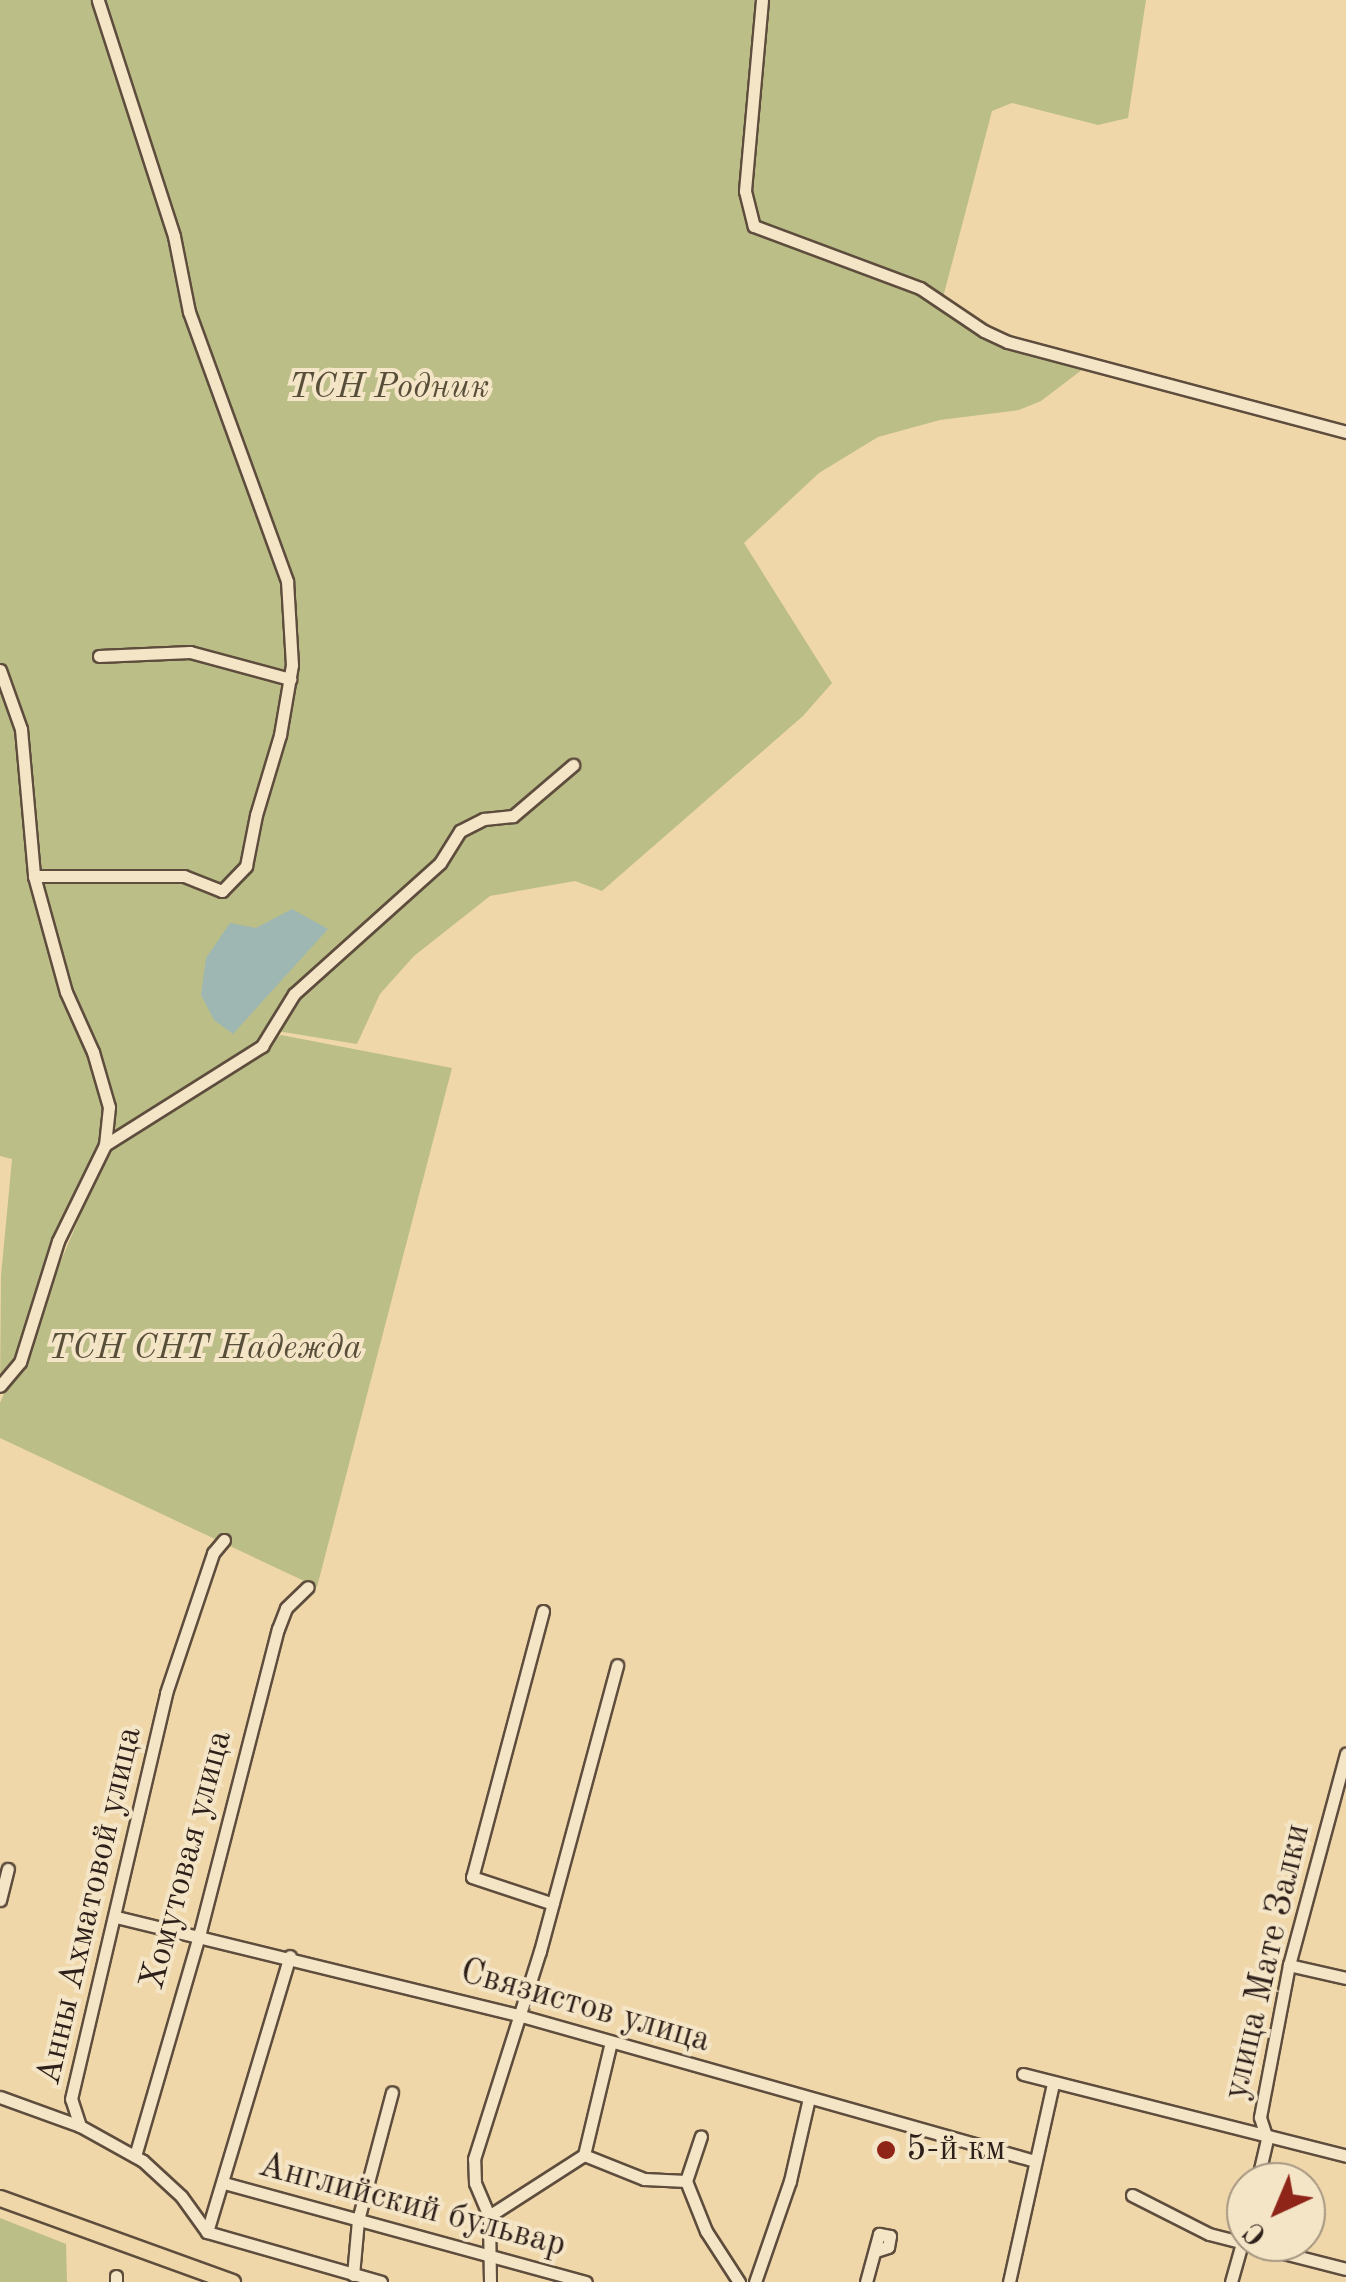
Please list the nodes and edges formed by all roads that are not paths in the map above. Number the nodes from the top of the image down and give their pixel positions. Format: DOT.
graph roads {
  1 [pos="98,0"];
  2 [pos="762,0"];
  3 [pos="1345,429"];
  4 [pos="98,656"];
  5 [pos="0,670"];
  6 [pos="290,679"];
  7 [pos="573,765"];
  8 [pos="34,876"];
  9 [pos="105,1145"];
  10 [pos="0,1386"];
  11 [pos="224,1540"];
  12 [pos="308,1587"];
  13 [pos="542,1611"];
  14 [pos="618,1665"];
  15 [pos="1346,1754"];
  16 [pos="8,1869"];
  17 [pos="0,1899"];
  18 [pos="553,1904"];
  19 [pos="116,1917"];
  20 [pos="196,1936"];
  21 [pos="290,1956"];
  22 [pos="1289,1965"];
  23 [pos="1346,1978"];
  24 [pos="518,2014"];
  25 [pos="611,2042"];
  26 [pos="1023,2074"];
  27 [pos="1054,2084"];
  28 [pos="392,2092"];
  29 [pos="0,2097"];
  30 [pos="809,2098"];
  31 [pos="80,2126"];
  32 [pos="701,2136"];
  33 [pos="1268,2139"];
  34 [pos="584,2154"];
  35 [pos="135,2156"];
  36 [pos="1346,2156"];
  37 [pos="1035,2161"];
  38 [pos="1262,2162"];
  39 [pos="686,2181"];
  40 [pos="224,2183"];
  41 [pos="1132,2195"];
  42 [pos="0,2198"];
  43 [pos="490,2216"];
  44 [pos="358,2220"];
  45 [pos="207,2232"];
  46 [pos="1226,2239"];
  47 [pos="876,2251"];
  48 [pos="490,2255"];
  49 [pos="1317,2262"];
  50 [pos="1346,2269"];
  51 [pos="353,2275"];
  52 [pos="232,2282"];
  53 [pos="381,2282"];
  54 [pos="490,2282"];
  55 [pos="586,2282"];
  56 [pos="739,2282"];
  57 [pos="755,2282"];
  58 [pos="866,2282"];
  59 [pos="1009,2282"];
  1 -- 6 [label="street"];
  2 -- 3 [label="street"];
  4 -- 6 [label="street"];
  5 -- 8 [label="street"];
  6 -- 8 [label="street"];
  7 -- 9 [label="street"];
  8 -- 9 [label="street"];
  9 -- 10 [label="street"];
  11 -- 19 [label="street, Анны Ахматовой улица"];
  12 -- 20 [label="street, Хомутовая улица"];
  13 -- 18 [label="street"];
  14 -- 18 [label="street"];
  15 -- 22 [label="street, улица Мате Залки"];
  16 -- 17 [label="street"];
  18 -- 24 [label="street"];
  19 -- 20 [label="street, Связистов улица"];
  19 -- 31 [label="street, Анны Ахматовой улица"];
  20 -- 21 [label="street, Связистов улица"];
  20 -- 35 [label="street, Хомутовая улица"];
  21 -- 24 [label="street, Связистов улица"];
  21 -- 40 [label="street"];
  22 -- 23 [label="street"];
  22 -- 33 [label="street, улица Мате Залки"];
  24 -- 25 [label="street, Связистов улица"];
  24 -- 43 [label="street"];
  25 -- 30 [label="street, Связистов улица"];
  25 -- 34 [label="street"];
  26 -- 27 [label="street"];
  27 -- 33 [label="street"];
  27 -- 37 [label="street"];
  28 -- 44 [label="street"];
  29 -- 31 [label="street"];
  30 -- 37 [label="street, Связистов улица"];
  30 -- 57 [label="street"];
  31 -- 35 [label="street, Анны Ахматовой улица"];
  32 -- 39 [label="street"];
  33 -- 36 [label="street"];
  33 -- 38 [label="street, улица Мате Залки"];
  34 -- 39 [label="street"];
  34 -- 43 [label="street"];
  35 -- 45 [label="street, Анны Ахматовой улица"];
  37 -- 59 [label="street"];
  39 -- 56 [label="street"];
  40 -- 44 [label="street, Английский бульвар"];
  40 -- 45 [label="street"];
  41 -- 46 [label="street"];
  42 -- 52 [label="main road"];
  43 -- 48 [label="street"];
  44 -- 48 [label="street, Английский бульвар"];
  44 -- 51 [label="street"];
  45 -- 51 [label="street"];
  47 -- 58 [label="street"];
  48 -- 54 [label="street"];
  48 -- 55 [label="street, Английский бульвар"];
  49 -- 50 [label="street"];
  51 -- 53 [label="street"];
}
